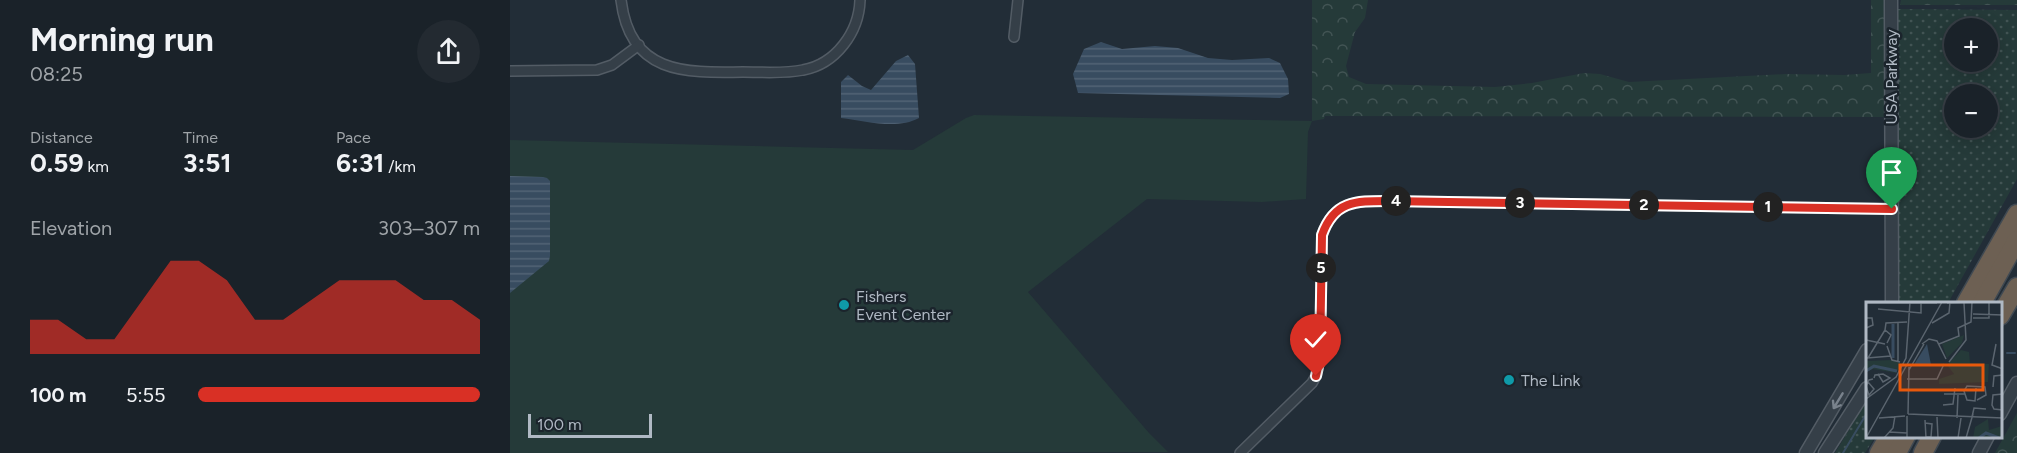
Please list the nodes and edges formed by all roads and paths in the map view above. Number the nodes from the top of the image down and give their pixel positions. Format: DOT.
graph roads {
  1 [pos="621,0"];
  2 [pos="860,0"];
  3 [pos="1018,0"];
  4 [pos="1891,0"];
  5 [pos="1014,37"];
  6 [pos="639,45"];
  7 [pos="510,71"];
  8 [pos="1892,209"];
  9 [pos="2017,214"];
  10 [pos="2017,240"];
  11 [pos="1892,262"];
  12 [pos="2017,287"];
  13 [pos="1884,302"];
  14 [pos="1892,302"];
  15 [pos="1967,302"];
  16 [pos="1983,302"];
  17 [pos="2002,314"];
  18 [pos="1866,352"];
  19 [pos="2017,383"];
  20 [pos="1866,390"];
  21 [pos="2002,412"];
  22 [pos="1888,438"];
  23 [pos="1905,438"];
  24 [pos="1931,438"];
  25 [pos="1987,438"];
  26 [pos="1240,453"];
  27 [pos="1806,453"];
  28 [pos="1825,453"];
  29 [pos="1879,453"];
  30 [pos="1897,453"];
  31 [pos="1923,453"];
  32 [pos="1979,453"];
  1 -- 6 [label="street"];
  2 -- 6 [label="street"];
  3 -- 5 [label="street"];
  4 -- 8 [label="street, USA Parkway"];
  6 -- 7 [label="street"];
  8 -- 11 [label="street, USA Parkway"];
  8 -- 26 [label="street"];
  9 -- 15 [label="highway"];
  10 -- 16 [label="highway"];
  11 -- 13 [label="street, USA Parkway"];
  11 -- 14 [label="street, USA Parkway"];
  12 -- 17 [label="highway"];
  18 -- 27 [label="street, one-way"];
  19 -- 21 [label="street"];
  20 -- 28 [label="street"];
  22 -- 29 [label="highway"];
  23 -- 30 [label="highway"];
  24 -- 31 [label="highway"];
  25 -- 32 [label="street"];
}
